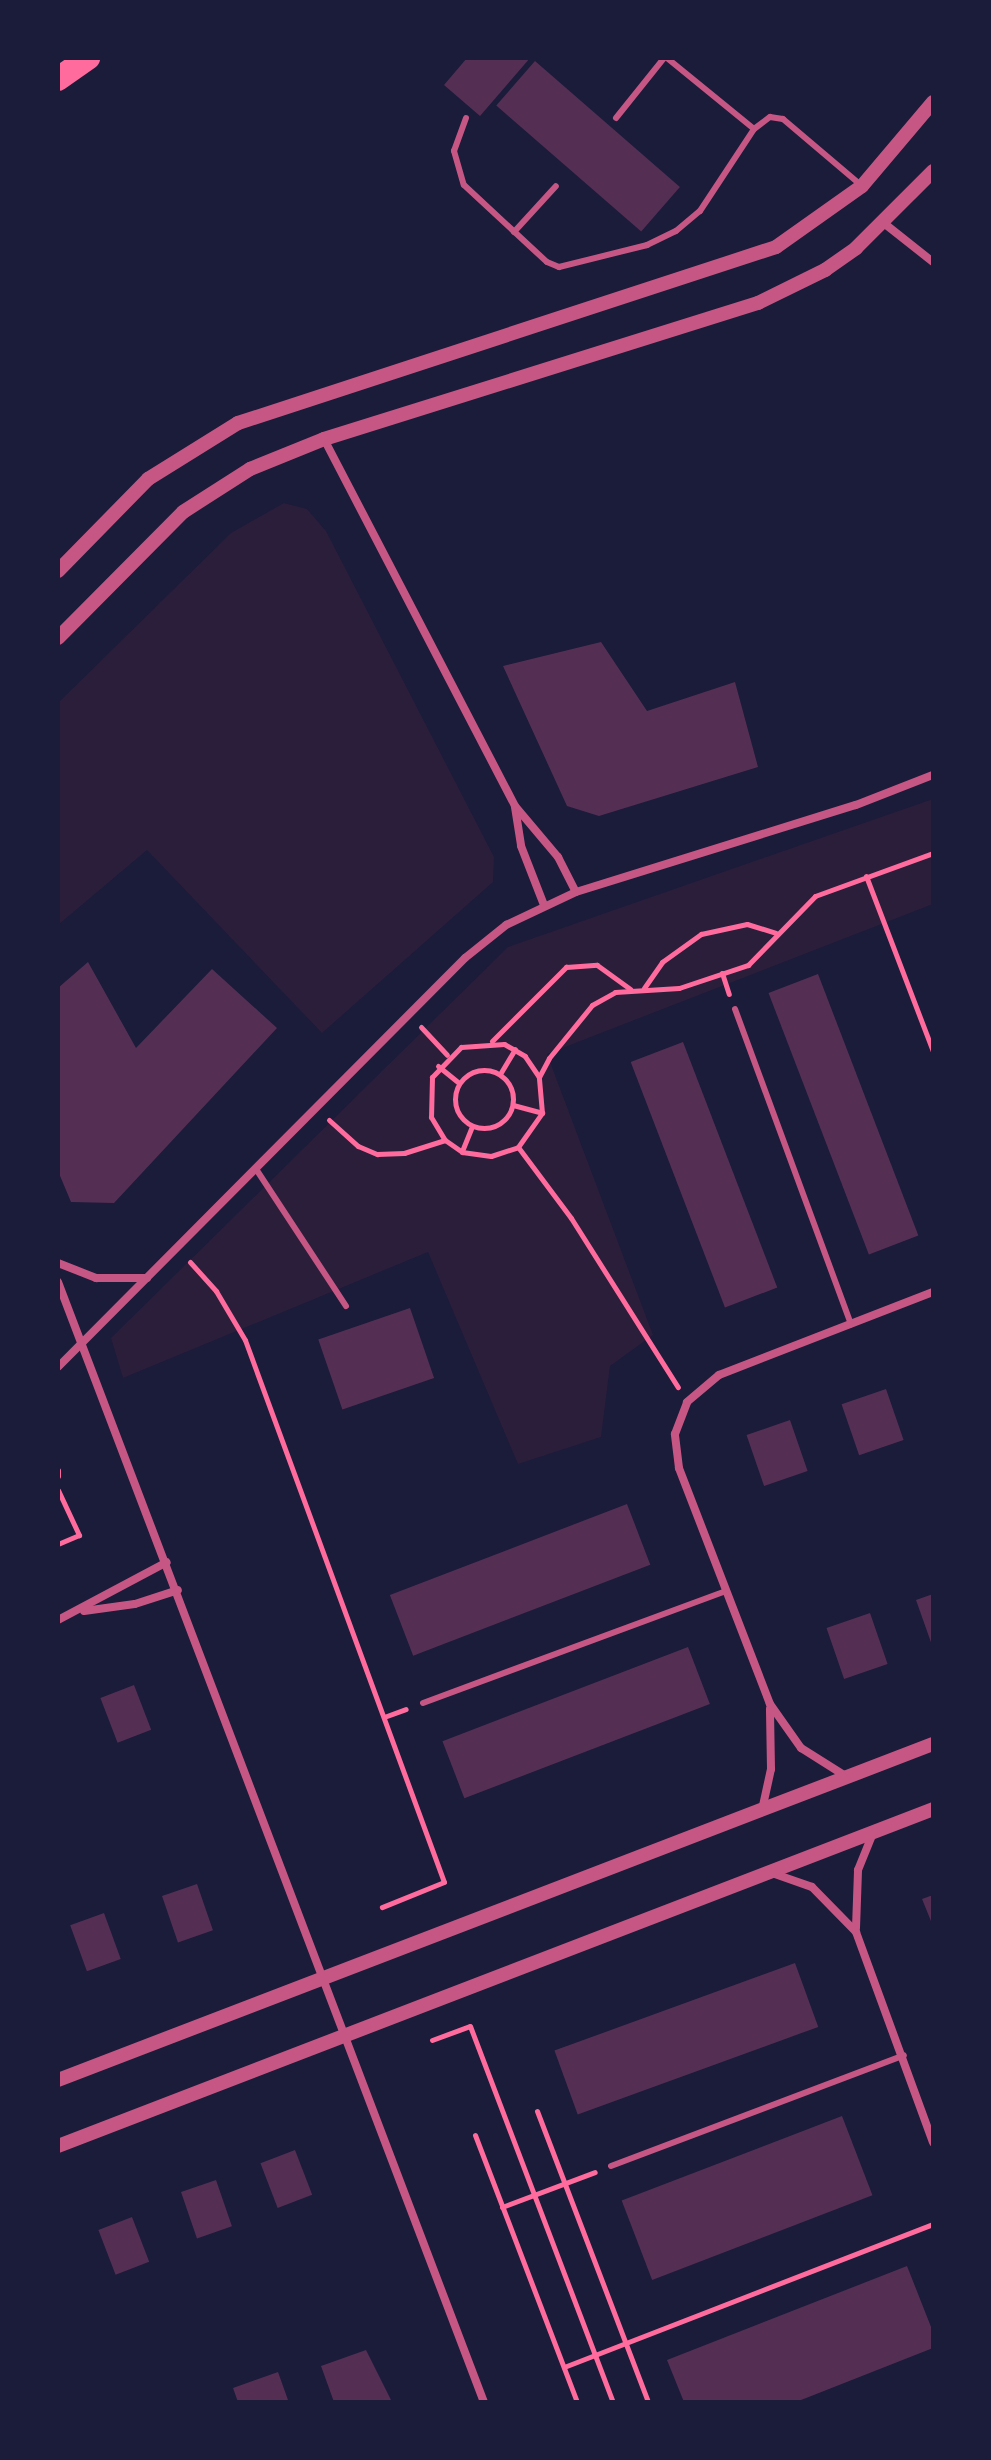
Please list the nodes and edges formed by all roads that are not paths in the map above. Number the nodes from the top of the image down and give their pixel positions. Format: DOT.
graph roads {
  1 [pos="63,58"];
  2 [pos="88,58"];
  3 [pos="666,58"];
  4 [pos="58,64"];
  5 [pos="58,79"];
  6 [pos="933,102"];
  7 [pos="466,118"];
  8 [pos="616,118"];
  9 [pos="754,129"];
  10 [pos="933,171"];
  11 [pos="556,186"];
  12 [pos="862,186"];
  13 [pos="885,224"];
  14 [pos="514,232"];
  15 [pos="933,262"];
  16 [pos="324,439"];
  17 [pos="58,571"];
  18 [pos="58,638"];
  19 [pos="933,775"];
  20 [pos="515,806"];
  21 [pos="576,892"];
  22 [pos="544,905"];
  23 [pos="735,1009"];
  24 [pos="256,1169"];
  25 [pos="58,1263"];
  26 [pos="148,1278"];
  27 [pos="58,1282"];
  28 [pos="933,1292"];
  29 [pos="346,1306"];
  30 [pos="851,1324"];
  31 [pos="82,1345"];
  32 [pos="58,1367"];
  33 [pos="167,1562"];
  34 [pos="178,1590"];
  35 [pos="726,1591"];
  36 [pos="79,1612"];
  37 [pos="58,1620"];
  38 [pos="423,1703"];
  39 [pos="770,1704"];
  40 [pos="933,1744"];
  41 [pos="847,1777"];
  42 [pos="933,1809"];
  43 [pos="762,1810"];
  44 [pos="874,1831"];
  45 [pos="772,1873"];
  46 [pos="856,1932"];
  47 [pos="325,1977"];
  48 [pos="348,2035"];
  49 [pos="904,2055"];
  50 [pos="58,2080"];
  51 [pos="933,2142"];
  52 [pos="58,2146"];
  53 [pos="611,2166"];
  54 [pos="484,2402"];
  1 -- 4 [label="highway"];
  2 -- 5 [label="highway"];
  3 -- 8 [label="lane"];
  3 -- 9 [label="lane"];
  6 -- 12 [label="street"];
  7 -- 14 [label="lane"];
  9 -- 12 [label="lane"];
  9 -- 14 [label="lane"];
  10 -- 13 [label="street"];
  11 -- 14 [label="lane"];
  12 -- 17 [label="street"];
  13 -- 15 [label="street"];
  13 -- 16 [label="street"];
  16 -- 18 [label="street"];
  16 -- 20 [label="street"];
  19 -- 21 [label="street"];
  20 -- 21 [label="street"];
  20 -- 22 [label="street"];
  21 -- 22 [label="street"];
  22 -- 24 [label="street"];
  23 -- 30 [label="lane"];
  24 -- 26 [label="street"];
  24 -- 29 [label="lane"];
  25 -- 26 [label="street"];
  26 -- 31 [label="street"];
  27 -- 31 [label="street"];
  28 -- 30 [label="street"];
  30 -- 35 [label="street"];
  31 -- 32 [label="street"];
  31 -- 33 [label="street"];
  33 -- 34 [label="street"];
  33 -- 36 [label="street"];
  34 -- 36 [label="street"];
  34 -- 47 [label="street"];
  35 -- 38 [label="lane"];
  35 -- 39 [label="street"];
  36 -- 37 [label="street"];
  39 -- 41 [label="street"];
  39 -- 43 [label="street"];
  40 -- 41 [label="street"];
  41 -- 43 [label="street"];
  42 -- 44 [label="street"];
  43 -- 47 [label="street"];
  44 -- 45 [label="street"];
  44 -- 46 [label="street"];
  45 -- 46 [label="street"];
  45 -- 48 [label="street"];
  46 -- 49 [label="street"];
  47 -- 48 [label="street"];
  47 -- 50 [label="street"];
  48 -- 52 [label="street"];
  48 -- 54 [label="street"];
  49 -- 51 [label="street"];
  49 -- 53 [label="lane"];
}
